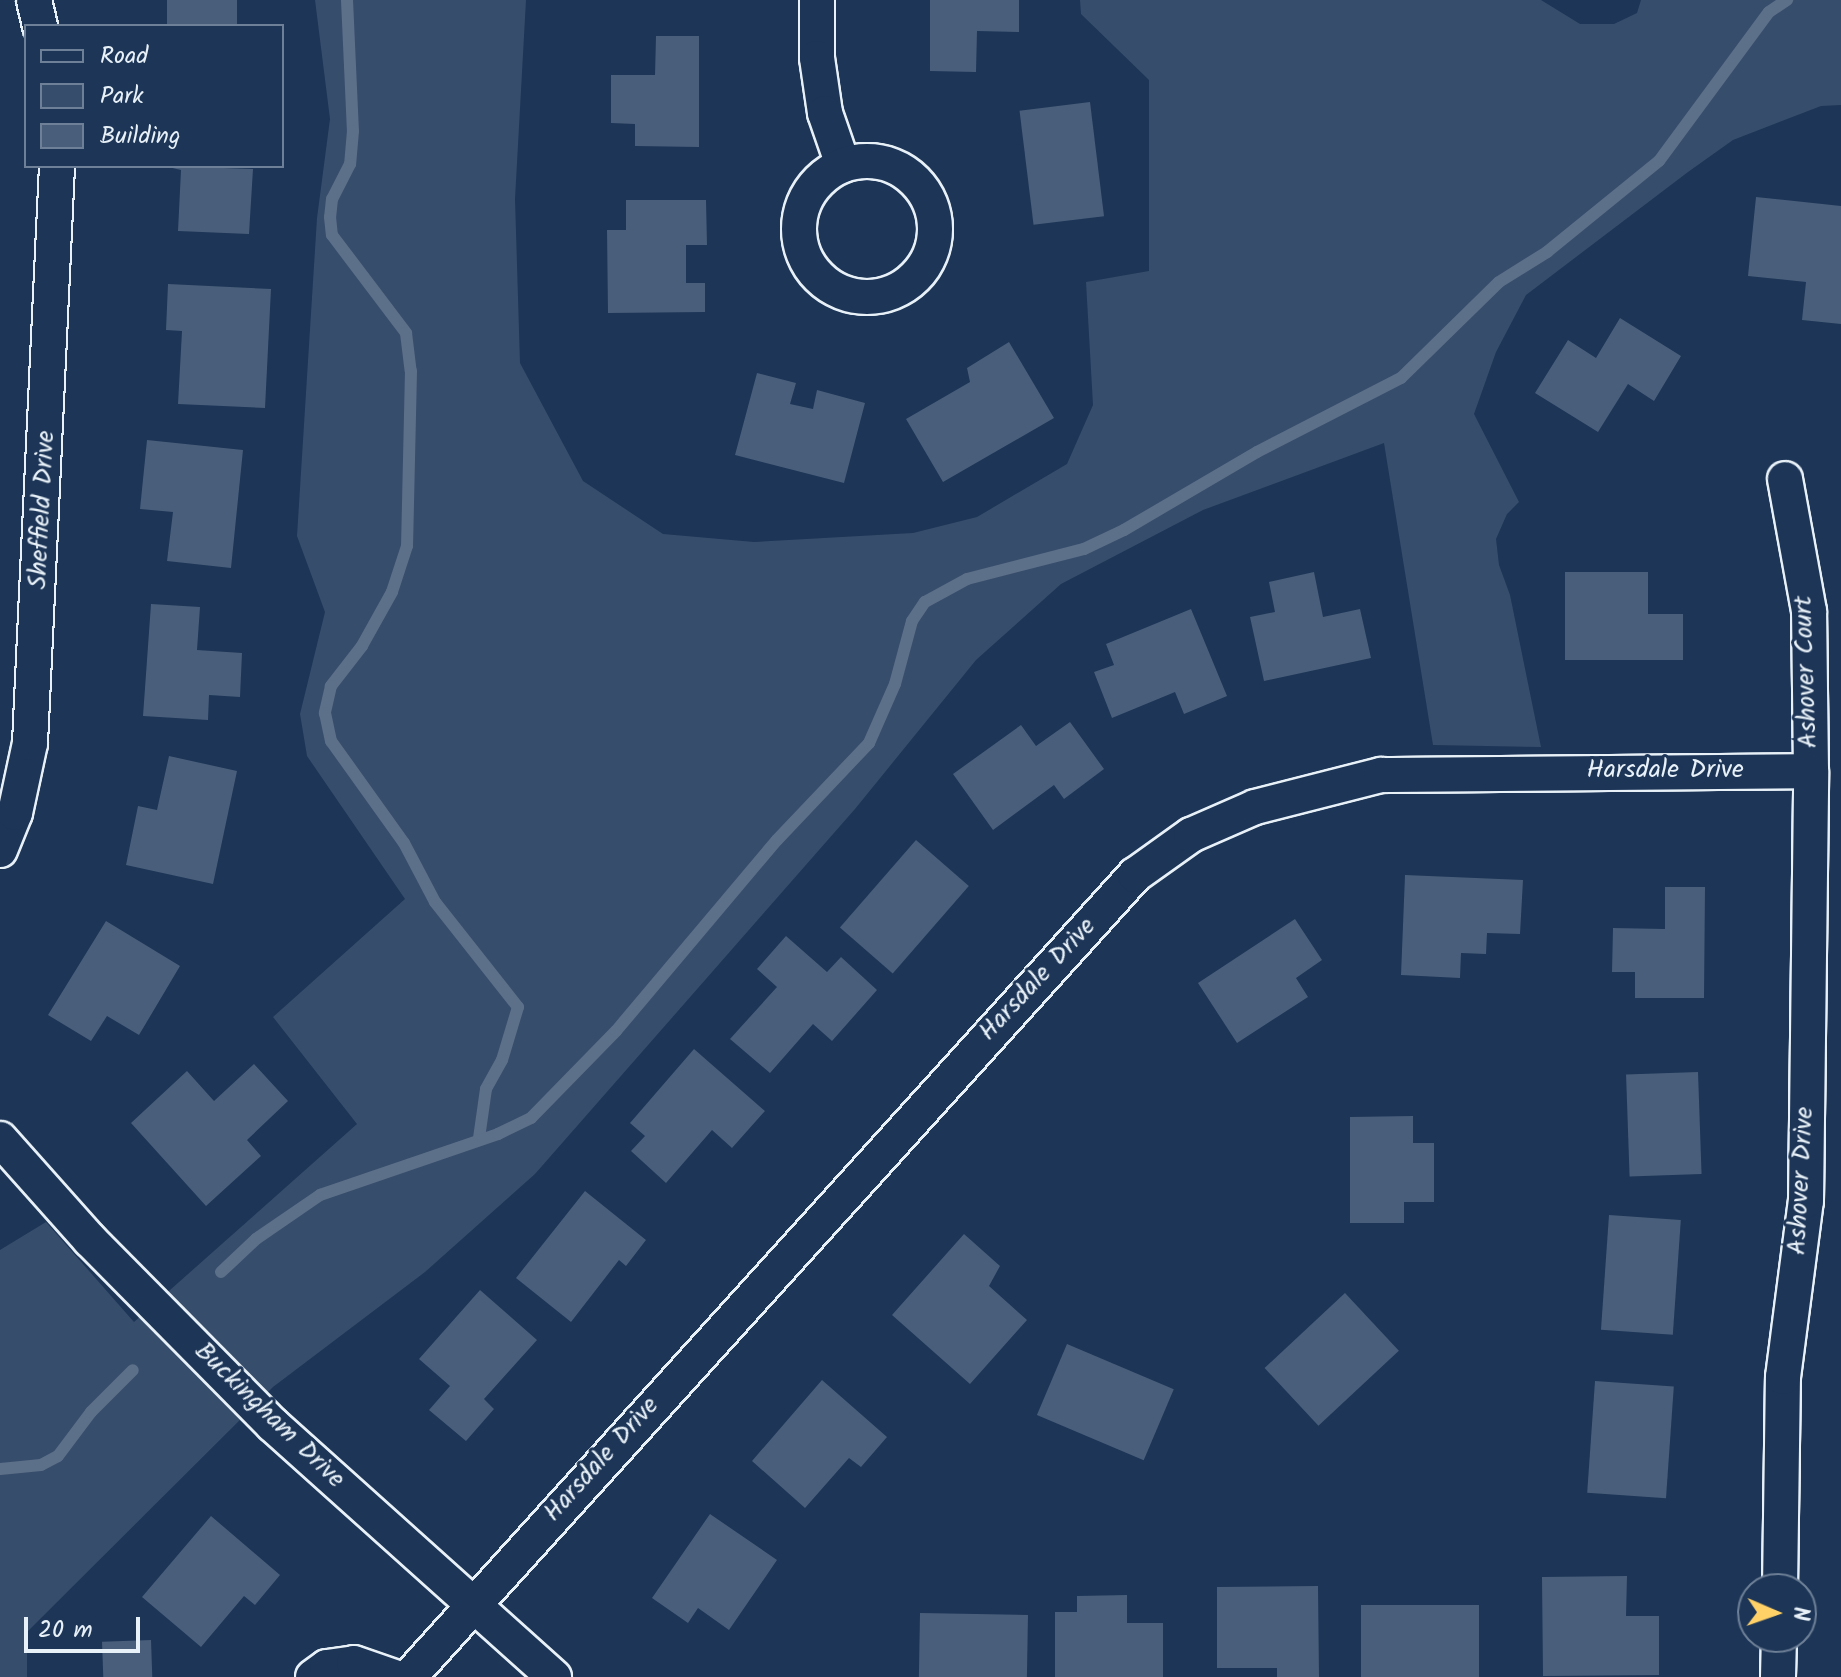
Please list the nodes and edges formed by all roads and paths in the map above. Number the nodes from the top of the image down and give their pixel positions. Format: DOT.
graph roads {
  1 [pos="34,0"];
  2 [pos="817,0"];
  3 [pos="40,24"];
  4 [pos="843,165"];
  5 [pos="57,168"];
  6 [pos="1785,479"];
  7 [pos="1811,771"];
  8 [pos="0,850"];
  9 [pos="0,1139"];
  10 [pos="1780,1573"];
  11 [pos="473,1605"];
  12 [pos="1779,1653"];
  13 [pos="313,1677"];
  14 [pos="394,1677"];
  15 [pos="409,1677"];
  16 [pos="554,1677"];
  17 [pos="1778,1677"];
  1 -- 3 [label="street"];
  2 -- 4 [label="street"];
  4 -- 4 [label="street"];
  5 -- 8 [label="street, Sheffield Drive"];
  6 -- 7 [label="street, Ashover Court"];
  7 -- 10 [label="street, Ashover Drive"];
  7 -- 11 [label="street, Harsdale Drive"];
  9 -- 11 [label="street, Buckingham Drive"];
  11 -- 15 [label="street, Harsdale Drive"];
  11 -- 16 [label="street, Buckingham Drive"];
  12 -- 17 [label="street"];
  13 -- 14 [label="street"];
}
